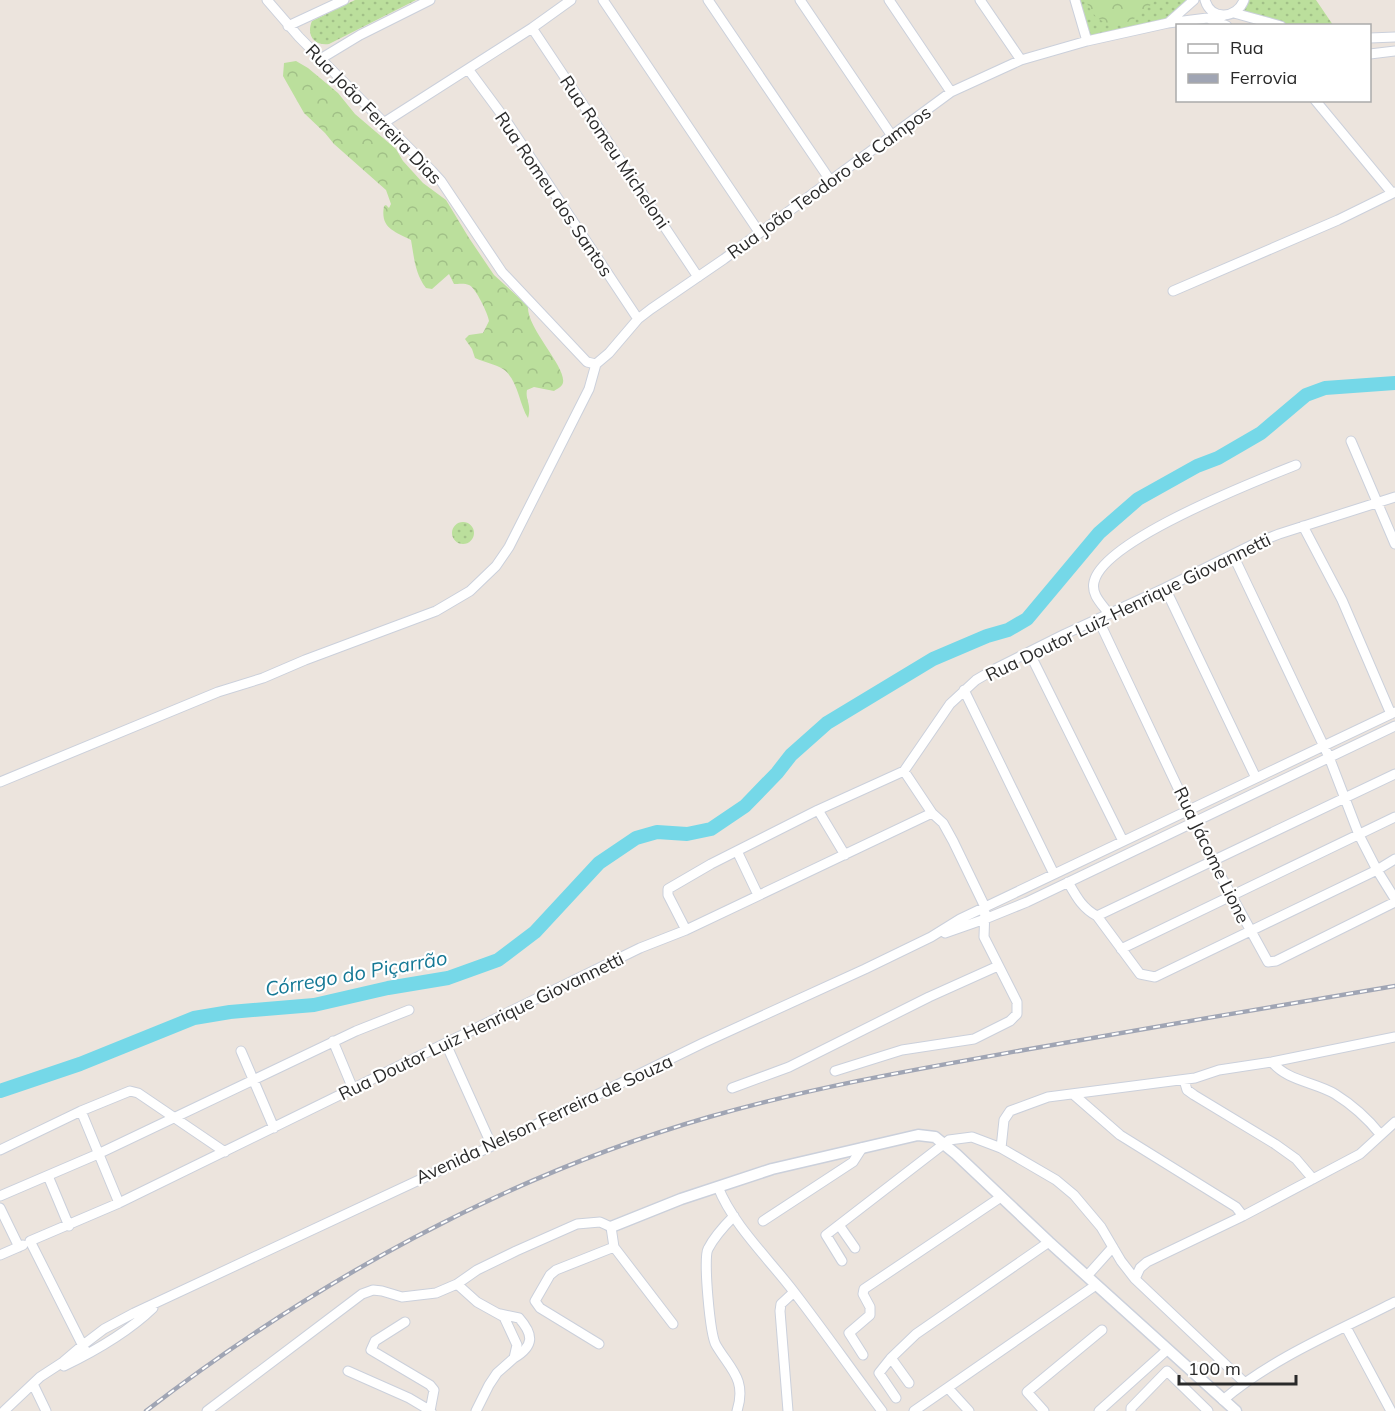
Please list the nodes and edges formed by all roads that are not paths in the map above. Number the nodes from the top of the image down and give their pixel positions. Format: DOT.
graph roads {
  1 [pos="267,0"];
  2 [pos="344,0"];
  3 [pos="430,0"];
  4 [pos="571,0"];
  5 [pos="603,0"];
  6 [pos="708,0"];
  7 [pos="800,0"];
  8 [pos="889,0"];
  9 [pos="980,0"];
  10 [pos="1075,0"];
  11 [pos="1194,0"];
  12 [pos="1204,0"];
  13 [pos="1244,0"];
  14 [pos="1234,13"];
  15 [pos="1222,15"];
  16 [pos="1207,18"];
  17 [pos="1243,21"];
  18 [pos="1168,23"];
  19 [pos="1222,24"];
  20 [pos="1266,24"];
  21 [pos="288,26"];
  22 [pos="532,28"];
  23 [pos="1395,37"];
  24 [pos="1371,38"];
  25 [pos="1087,41"];
  26 [pos="1395,51"];
  27 [pos="1371,54"];
  28 [pos="322,58"];
  29 [pos="1021,60"];
  30 [pos="468,69"];
  31 [pos="951,92"];
  32 [pos="1317,102"];
  33 [pos="385,122"];
  34 [pos="892,136"];
  35 [pos="830,180"];
  36 [pos="1394,192"];
  37 [pos="759,232"];
  38 [pos="699,277"];
  39 [pos="1173,291"];
  40 [pos="638,319"];
  41 [pos="596,364"];
  42 [pos="1351,441"];
  43 [pos="1296,465"];
  44 [pos="1395,497"];
  45 [pos="1377,504"];
  46 [pos="1303,526"];
  47 [pos="1395,544"];
  48 [pos="1233,555"];
  49 [pos="1166,588"];
  50 [pos="1109,614"];
  51 [pos="1098,619"];
  52 [pos="1029,652"];
  53 [pos="964,690"];
  54 [pos="1393,713"];
  55 [pos="1395,726"];
  56 [pos="1324,746"];
  57 [pos="1329,757"];
  58 [pos="904,771"];
  59 [pos="1395,774"];
  60 [pos="1256,778"];
  61 [pos="0,782"];
  62 [pos="1345,798"];
  63 [pos="818,810"];
  64 [pos="1189,811"];
  65 [pos="932,813"];
  66 [pos="1395,817"];
  67 [pos="1194,821"];
  68 [pos="1359,835"];
  69 [pos="1123,841"];
  70 [pos="737,851"];
  71 [pos="845,855"];
  72 [pos="1395,859"];
  73 [pos="1213,862"];
  74 [pos="1377,870"];
  75 [pos="1054,874"];
  76 [pos="1068,882"];
  77 [pos="758,896"];
  78 [pos="1231,897"];
  79 [pos="1395,900"];
  80 [pos="985,907"];
  81 [pos="1097,916"];
  82 [pos="985,920"];
  83 [pos="686,930"];
  84 [pos="1250,932"];
  85 [pos="931,937"];
  86 [pos="1121,949"];
  87 [pos="998,966"];
  88 [pos="409,1010"];
  89 [pos="1395,1037"];
  90 [pos="333,1041"];
  91 [pos="446,1044"];
  92 [pos="241,1051"];
  93 [pos="1272,1062"];
  94 [pos="835,1071"];
  95 [pos="252,1080"];
  96 [pos="1184,1080"];
  97 [pos="732,1088"];
  98 [pos="353,1089"];
  99 [pos="1073,1094"];
  100 [pos="81,1111"];
  101 [pos="175,1117"];
  102 [pos="1395,1122"];
  103 [pos="274,1128"];
  104 [pos="1380,1134"];
  105 [pos="944,1144"];
  106 [pos="492,1146"];
  107 [pos="862,1148"];
  108 [pos="1001,1148"];
  109 [pos="0,1150"];
  110 [pos="225,1152"];
  111 [pos="98,1154"];
  112 [pos="48,1176"];
  113 [pos="1313,1179"];
  114 [pos="718,1187"];
  115 [pos="0,1197"];
  116 [pos="1001,1197"];
  117 [pos="118,1203"];
  118 [pos="0,1208"];
  119 [pos="734,1216"];
  120 [pos="1243,1216"];
  121 [pos="763,1221"];
  122 [pos="840,1225"];
  123 [pos="69,1226"];
  124 [pos="611,1227"];
  125 [pos="30,1241"];
  126 [pos="1049,1242"];
  127 [pos="19,1247"];
  128 [pos="614,1247"];
  129 [pos="1113,1247"];
  130 [pos="855,1248"];
  131 [pos="0,1256"];
  132 [pos="842,1261"];
  133 [pos="1087,1276"];
  134 [pos="1135,1279"];
  135 [pos="457,1284"];
  136 [pos="1096,1285"];
  137 [pos="794,1292"];
  138 [pos="1395,1302"];
  139 [pos="158,1304"];
  140 [pos="500,1314"];
  141 [pos="405,1322"];
  142 [pos="674,1324"];
  143 [pos="1346,1327"];
  144 [pos="1102,1330"];
  145 [pos="599,1344"];
  146 [pos="83,1345"];
  147 [pos="1167,1350"];
  148 [pos="87,1354"];
  149 [pos="863,1355"];
  150 [pos="514,1358"];
  151 [pos="891,1358"];
  152 [pos="348,1371"];
  153 [pos="37,1381"];
  154 [pos="1244,1382"];
  155 [pos="909,1383"];
  156 [pos="948,1388"];
  157 [pos="896,1398"];
  158 [pos="1223,1400"];
  159 [pos="4,1411"];
  160 [pos="46,1411"];
  161 [pos="207,1411"];
  162 [pos="430,1411"];
  163 [pos="476,1411"];
  164 [pos="737,1411"];
  165 [pos="788,1411"];
  166 [pos="882,1411"];
  167 [pos="914,1411"];
  168 [pos="969,1411"];
  169 [pos="1044,1411"];
  170 [pos="1099,1411"];
  171 [pos="1131,1411"];
  172 [pos="1208,1411"];
  173 [pos="1236,1411"];
  174 [pos="1390,1411"];
  1 -- 21 [label="street, Rua João Ferreira Dias"];
  2 -- 21 [label="street"];
  3 -- 28 [label="street"];
  4 -- 22 [label="street"];
  5 -- 37 [label="street"];
  6 -- 35 [label="street"];
  7 -- 34 [label="street"];
  8 -- 31 [label="street"];
  9 -- 29 [label="street"];
  10 -- 25 [label="street"];
  11 -- 18 [label="street"];
  12 -- 15 [label="street"];
  13 -- 14 [label="street"];
  14 -- 15 [label="street, Rua João Teodoro de Campos"];
  14 -- 17 [label="street"];
  15 -- 16 [label="street, Rua João Teodoro de Campos"];
  16 -- 18 [label="street, Rua João Teodoro de Campos"];
  16 -- 19 [label="street"];
  17 -- 20 [label="street"];
  18 -- 25 [label="street, Rua João Teodoro de Campos"];
  21 -- 28 [label="street, Rua João Ferreira Dias"];
  22 -- 30 [label="street"];
  22 -- 38 [label="street, Rua Romeu Micheloni"];
  23 -- 24 [label="street"];
  25 -- 29 [label="street, Rua João Teodoro de Campos"];
  26 -- 27 [label="street"];
  28 -- 33 [label="street, Rua João Ferreira Dias"];
  29 -- 31 [label="street, Rua João Teodoro de Campos"];
  30 -- 33 [label="street"];
  30 -- 40 [label="street, Rua Romeu dos Santos"];
  31 -- 34 [label="street, Rua João Teodoro de Campos"];
  32 -- 36 [label="street"];
  33 -- 41 [label="street, Rua João Ferreira Dias"];
  34 -- 35 [label="street, Rua João Teodoro de Campos"];
  35 -- 37 [label="street, Rua João Teodoro de Campos"];
  36 -- 39 [label="street"];
  37 -- 38 [label="street, Rua João Teodoro de Campos"];
  38 -- 40 [label="street, Rua João Teodoro de Campos"];
  40 -- 41 [label="street, Rua João Teodoro de Campos"];
  41 -- 61 [label="street"];
  42 -- 45 [label="street"];
  43 -- 50 [label="street"];
  44 -- 45 [label="street, Rua Doutor Luiz Henrique Giovannetti"];
  45 -- 46 [label="street, Rua Doutor Luiz Henrique Giovannetti"];
  45 -- 47 [label="street"];
  46 -- 48 [label="street, Rua Doutor Luiz Henrique Giovannetti"];
  46 -- 54 [label="street"];
  48 -- 49 [label="street, Rua Doutor Luiz Henrique Giovannetti"];
  48 -- 56 [label="street"];
  49 -- 50 [label="street, Rua Doutor Luiz Henrique Giovannetti"];
  49 -- 60 [label="street"];
  50 -- 51 [label="street, Rua Doutor Luiz Henrique Giovannetti"];
  51 -- 52 [label="street, Rua Doutor Luiz Henrique Giovannetti"];
  51 -- 64 [label="street, Rua Jácome Lione"];
  52 -- 53 [label="street, Rua Doutor Luiz Henrique Giovannetti"];
  52 -- 69 [label="street"];
  53 -- 58 [label="street, Rua Doutor Luiz Henrique Giovannetti"];
  53 -- 75 [label="street"];
  54 -- 56 [label="street, Avenida Nelson Ferreira de Souza"];
  55 -- 57 [label="street, Avenida Nelson Ferreira de Souza"];
  56 -- 57 [label="street"];
  56 -- 60 [label="street, Avenida Nelson Ferreira de Souza"];
  57 -- 62 [label="street"];
  57 -- 67 [label="street, Avenida Nelson Ferreira de Souza"];
  58 -- 63 [label="street"];
  58 -- 65 [label="street"];
  59 -- 62 [label="street"];
  60 -- 64 [label="street, Avenida Nelson Ferreira de Souza"];
  62 -- 68 [label="street"];
  62 -- 73 [label="street"];
  63 -- 70 [label="street"];
  63 -- 71 [label="street"];
  64 -- 67 [label="street, Rua Jácome Lione"];
  64 -- 69 [label="street, Avenida Nelson Ferreira de Souza"];
  65 -- 71 [label="street, Rua Doutor Luiz Henrique Giovannetti"];
  65 -- 80 [label="street"];
  66 -- 68 [label="street"];
  67 -- 73 [label="street, Rua Jácome Lione"];
  67 -- 76 [label="street, Avenida Nelson Ferreira de Souza"];
  68 -- 74 [label="street"];
  68 -- 78 [label="street"];
  69 -- 75 [label="street, Avenida Nelson Ferreira de Souza"];
  70 -- 77 [label="street"];
  70 -- 83 [label="street"];
  71 -- 77 [label="street, Rua Doutor Luiz Henrique Giovannetti"];
  72 -- 74 [label="street"];
  73 -- 78 [label="street, Rua Jácome Lione"];
  73 -- 81 [label="street"];
  74 -- 79 [label="street"];
  74 -- 84 [label="street"];
  75 -- 80 [label="street, Avenida Nelson Ferreira de Souza"];
  76 -- 81 [label="street"];
  76 -- 82 [label="street, Avenida Nelson Ferreira de Souza"];
  77 -- 83 [label="street, Rua Doutor Luiz Henrique Giovannetti"];
  78 -- 84 [label="street, Rua Jácome Lione"];
  78 -- 86 [label="street"];
  79 -- 84 [label="street, Rua Jácome Lione"];
  80 -- 82 [label="street"];
  80 -- 85 [label="street, Avenida Nelson Ferreira de Souza"];
  81 -- 86 [label="street"];
  82 -- 85 [label="street, Avenida Nelson Ferreira de Souza"];
  82 -- 87 [label="street"];
  83 -- 91 [label="street, Rua Doutor Luiz Henrique Giovannetti"];
  84 -- 86 [label="street"];
  85 -- 106 [label="street, Avenida Nelson Ferreira de Souza"];
  87 -- 94 [label="street"];
  87 -- 97 [label="street"];
  88 -- 90 [label="street"];
  89 -- 93 [label="street"];
  90 -- 95 [label="street"];
  90 -- 98 [label="street"];
  91 -- 98 [label="street, Rua Doutor Luiz Henrique Giovannetti"];
  91 -- 106 [label="street"];
  92 -- 95 [label="street"];
  93 -- 96 [label="street"];
  93 -- 104 [label="street"];
  95 -- 101 [label="street"];
  95 -- 103 [label="street"];
  96 -- 99 [label="street"];
  96 -- 113 [label="street"];
  98 -- 103 [label="street, Rua Doutor Luiz Henrique Giovannetti"];
  99 -- 108 [label="street"];
  99 -- 120 [label="street"];
  100 -- 101 [label="street"];
  100 -- 109 [label="street"];
  100 -- 111 [label="street"];
  101 -- 110 [label="street"];
  101 -- 111 [label="street"];
  102 -- 104 [label="street"];
  103 -- 110 [label="street, Rua Doutor Luiz Henrique Giovannetti"];
  104 -- 113 [label="street"];
  105 -- 107 [label="street"];
  105 -- 108 [label="street"];
  105 -- 116 [label="street"];
  105 -- 122 [label="street"];
  106 -- 139 [label="street, Avenida Nelson Ferreira de Souza"];
  107 -- 114 [label="street"];
  107 -- 121 [label="street"];
  108 -- 129 [label="street"];
  110 -- 117 [label="street, Rua Doutor Luiz Henrique Giovannetti"];
  111 -- 112 [label="street"];
  111 -- 117 [label="street"];
  112 -- 115 [label="street"];
  112 -- 123 [label="street"];
  113 -- 120 [label="street"];
  114 -- 119 [label="street"];
  114 -- 124 [label="street"];
  116 -- 126 [label="street"];
  116 -- 149 [label="street"];
  117 -- 123 [label="street, Rua Doutor Luiz Henrique Giovannetti"];
  118 -- 127 [label="street"];
  119 -- 137 [label="street"];
  119 -- 164 [label="street"];
  120 -- 134 [label="street"];
  122 -- 130 [label="street"];
  122 -- 132 [label="street"];
  123 -- 125 [label="street, Rua Doutor Luiz Henrique Giovannetti"];
  124 -- 128 [label="street"];
  124 -- 135 [label="street"];
  125 -- 127 [label="street, Rua Doutor Luiz Henrique Giovannetti"];
  125 -- 146 [label="street"];
  126 -- 133 [label="street"];
  126 -- 151 [label="street"];
  127 -- 131 [label="street, Rua Doutor Luiz Henrique Giovannetti"];
  128 -- 142 [label="street"];
  128 -- 145 [label="street"];
  129 -- 133 [label="street"];
  129 -- 134 [label="street"];
  133 -- 136 [label="street"];
  134 -- 154 [label="street"];
  135 -- 140 [label="street"];
  135 -- 161 [label="street"];
  136 -- 147 [label="street"];
  136 -- 156 [label="street"];
  137 -- 165 [label="street"];
  137 -- 166 [label="street"];
  138 -- 143 [label="street"];
  139 -- 146 [label="street, Avenida Nelson Ferreira de Souza"];
  139 -- 148 [label="street, Avenida Nelson Ferreira de Souza"];
  140 -- 150 [label="street"];
  140 -- 150 [label="street"];
  141 -- 162 [label="street"];
  143 -- 154 [label="street"];
  143 -- 174 [label="street"];
  144 -- 169 [label="street"];
  146 -- 148 [label="street"];
  146 -- 153 [label="street, Avenida Nelson Ferreira de Souza"];
  147 -- 158 [label="street"];
  147 -- 170 [label="street"];
  148 -- 153 [label="street, Avenida Nelson Ferreira de Souza"];
  150 -- 163 [label="street"];
  151 -- 155 [label="street"];
  151 -- 157 [label="street"];
  152 -- 162 [label="street"];
  153 -- 159 [label="street, Avenida Nelson Ferreira de Souza"];
  153 -- 160 [label="street"];
  154 -- 158 [label="street"];
  156 -- 167 [label="street"];
  156 -- 168 [label="street"];
  158 -- 173 [label="street"];
  171 -- 172 [label="street"];
}
